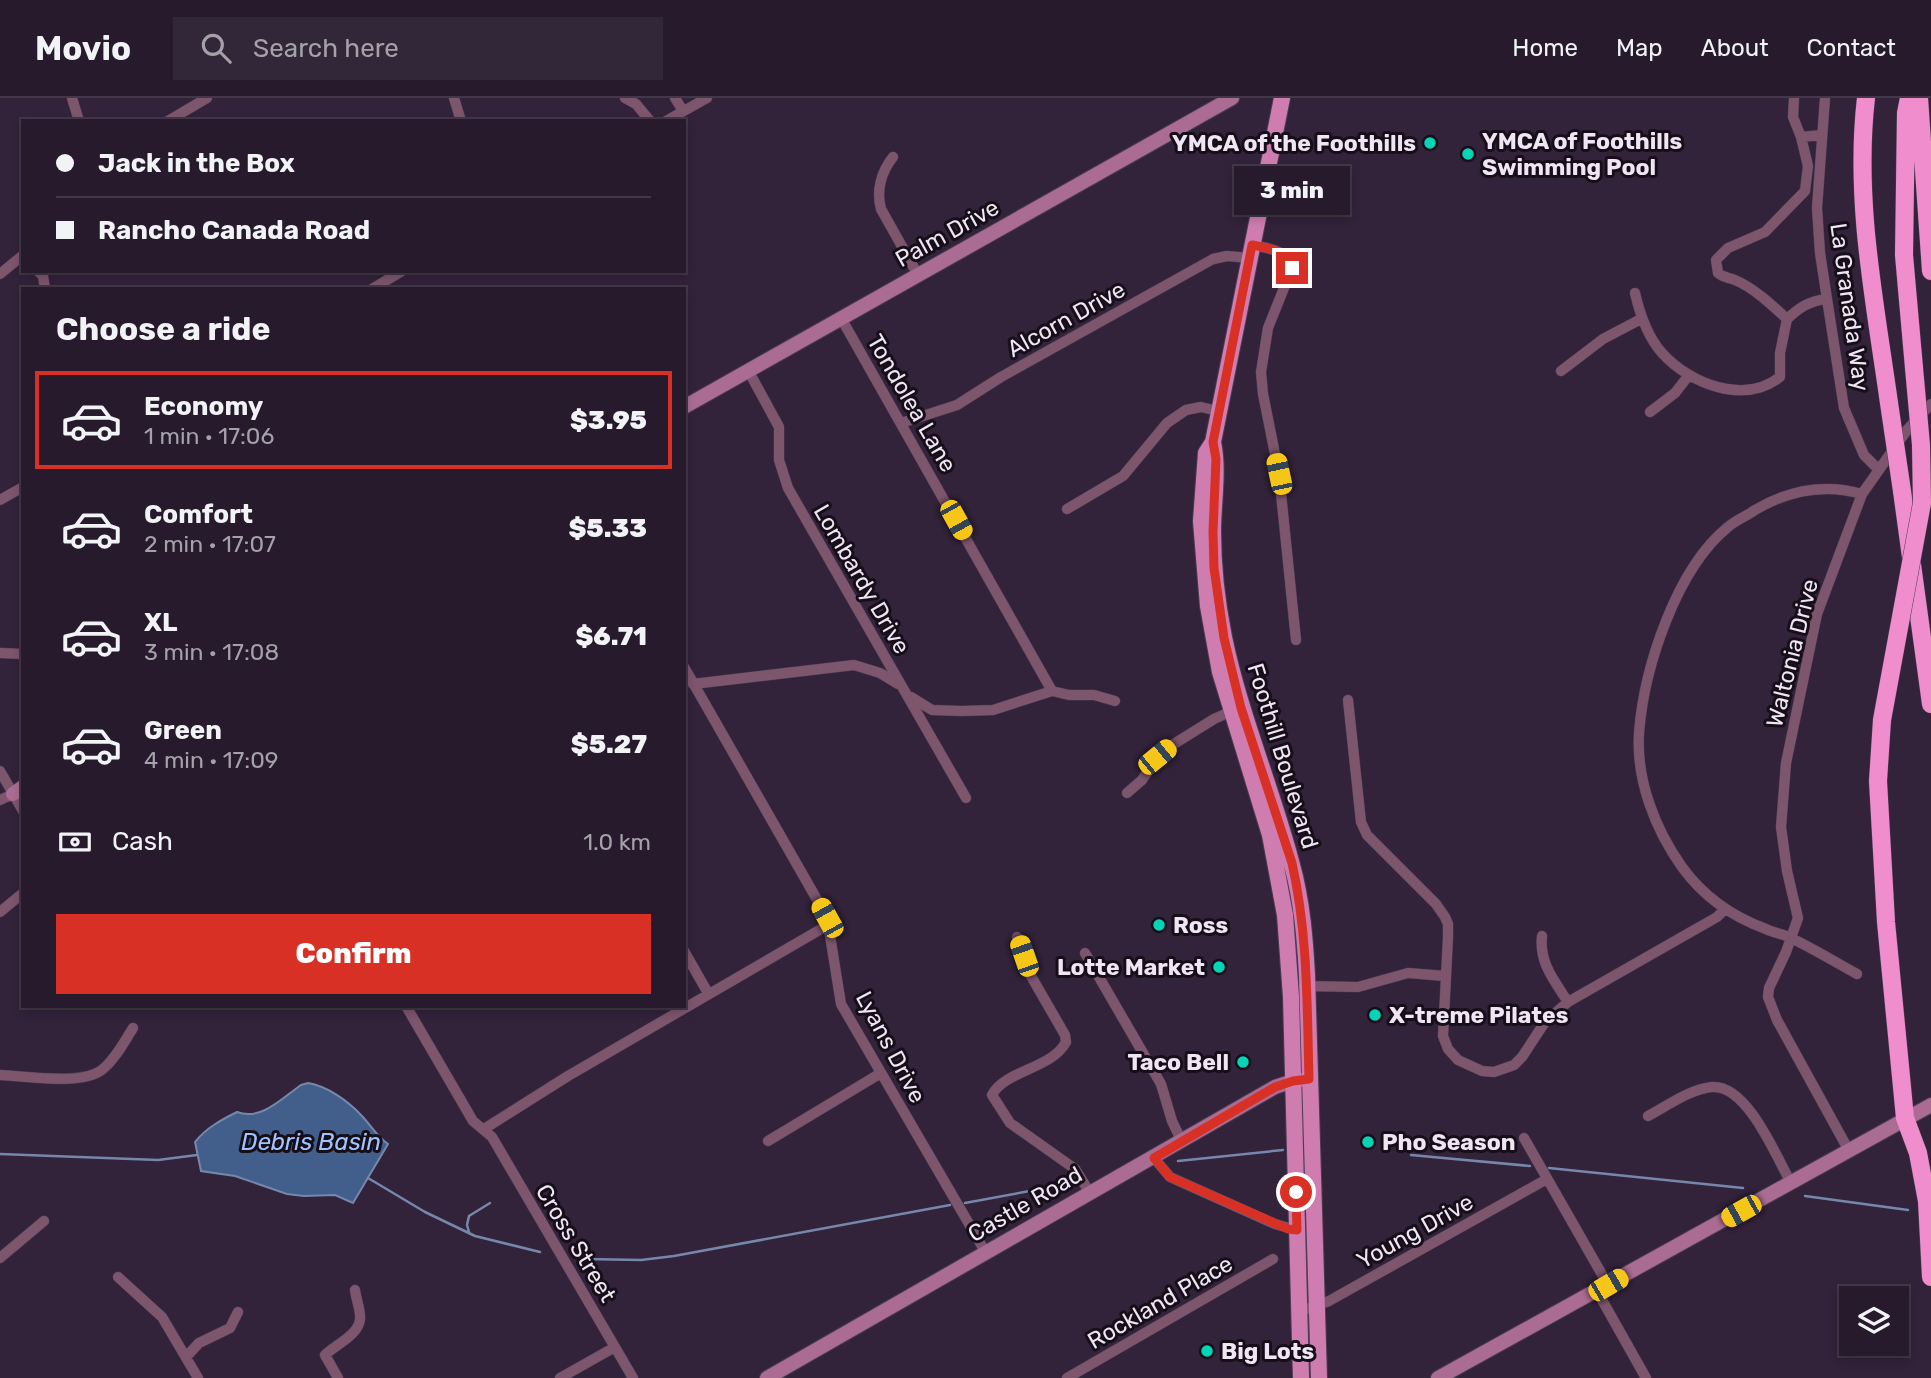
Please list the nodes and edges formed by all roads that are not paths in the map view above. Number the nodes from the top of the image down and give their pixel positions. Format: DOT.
graph roads {
  1 [pos="72,98"];
  2 [pos="207,98"];
  3 [pos="454,98"];
  4 [pos="625,98"];
  5 [pos="675,98"];
  6 [pos="707,98"];
  7 [pos="1232,98"];
  8 [pos="1283,98"];
  9 [pos="1794,98"];
  10 [pos="1825,98"];
  11 [pos="1866,98"];
  12 [pos="1909,98"];
  13 [pos="1919,98"];
  14 [pos="683,111"];
  15 [pos="78,119"];
  16 [pos="171,119"];
  17 [pos="460,119"];
  18 [pos="648,119"];
  19 [pos="669,119"];
  20 [pos="1822,135"];
  21 [pos="1801,136"];
  22 [pos="893,157"];
  23 [pos="1805,191"];
  24 [pos="1818,194"];
  25 [pos="1251,252"];
  26 [pos="21,258"];
  27 [pos="1931,271"];
  28 [pos="399,273"];
  29 [pos="0,274"];
  30 [pos="918,275"];
  31 [pos="375,287"];
  32 [pos="1635,293"];
  33 [pos="1827,299"];
  34 [pos="841,318"];
  35 [pos="1641,319"];
  36 [pos="1787,319"];
  37 [pos="748,370"];
  38 [pos="1561,370"];
  39 [pos="1689,375"];
  40 [pos="1931,404"];
  41 [pos="686,406"];
  42 [pos="1218,411"];
  43 [pos="1650,412"];
  44 [pos="901,423"];
  45 [pos="1878,469"];
  46 [pos="21,488"];
  47 [pos="1862,494"];
  48 [pos="0,499"];
  49 [pos="1067,509"];
  50 [pos="1296,640"];
  51 [pos="0,653"];
  52 [pos="21,654"];
  53 [pos="686,671"];
  54 [pos="693,684"];
  55 [pos="902,688"];
  56 [pos="1052,691"];
  57 [pos="1348,700"];
  58 [pos="1115,701"];
  59 [pos="1931,704"];
  60 [pos="1237,709"];
  61 [pos="0,771"];
  62 [pos="1127,793"];
  63 [pos="12,794"];
  64 [pos="966,798"];
  65 [pos="21,894"];
  66 [pos="1724,910"];
  67 [pos="0,912"];
  68 [pos="828,925"];
  69 [pos="1542,936"];
  70 [pos="1017,937"];
  71 [pos="1790,938"];
  72 [pos="1085,953"];
  73 [pos="686,954"];
  74 [pos="1857,974"];
  75 [pos="1445,976"];
  76 [pos="1299,986"];
  77 [pos="708,993"];
  78 [pos="1568,1002"];
  79 [pos="686,1006"];
  80 [pos="407,1008"];
  81 [pos="683,1008"];
  82 [pos="133,1028"];
  83 [pos="881,1073"];
  84 [pos="0,1075"];
  85 [pos="1301,1080"];
  86 [pos="1931,1105"];
  87 [pos="1648,1116"];
  88 [pos="1905,1118"];
  89 [pos="484,1129"];
  90 [pos="1524,1138"];
  91 [pos="768,1141"];
  92 [pos="1182,1142"];
  93 [pos="1848,1149"];
  94 [pos="1154,1158"];
  95 [pos="1547,1179"];
  96 [pos="1791,1183"];
  97 [pos="1090,1193"];
  98 [pos="44,1221"];
  99 [pos="1297,1230"];
  100 [pos="986,1253"];
  101 [pos="0,1258"];
  102 [pos="1273,1259"];
  103 [pos="118,1277"];
  104 [pos="1931,1277"];
  105 [pos="1602,1288"];
  106 [pos="355,1290"];
  107 [pos="1317,1307"];
  108 [pos="1298,1311"];
  109 [pos="238,1312"];
  110 [pos="615,1347"];
  111 [pos="186,1357"];
  112 [pos="198,1378"];
  113 [pos="338,1378"];
  114 [pos="560,1378"];
  115 [pos="634,1378"];
  116 [pos="767,1378"];
  117 [pos="1067,1378"];
  118 [pos="1301,1378"];
  119 [pos="1319,1378"];
  120 [pos="1438,1378"];
  121 [pos="1646,1378"];
  1 -- 15 [label="street"];
  2 -- 16 [label="street"];
  3 -- 17 [label="street"];
  4 -- 18 [label="street"];
  5 -- 14 [label="street"];
  6 -- 14 [label="street"];
  7 -- 30 [label="street, Palm Drive"];
  8 -- 25 [label="main road, Foothill Boulevard"];
  9 -- 21 [label="street"];
  10 -- 20 [label="street, La Granada Way"];
  11 -- 59 [label="highway, bridge"];
  12 -- 88 [label="highway, bridge"];
  13 -- 27 [label="highway"];
  14 -- 19 [label="street"];
  20 -- 21 [label="street"];
  20 -- 24 [label="street, La Granada Way"];
  21 -- 23 [label="street"];
  22 -- 30 [label="street"];
  23 -- 24 [label="street"];
  23 -- 36 [label="street"];
  24 -- 33 [label="street, La Granada Way"];
  25 -- 42 [label="main road, Foothill Boulevard"];
  25 -- 44 [label="street, Alcorn Drive"];
  25 -- 50 [label="street, Alcorn Drive"];
  26 -- 29 [label="street"];
  28 -- 31 [label="street"];
  30 -- 34 [label="street, Palm Drive"];
  32 -- 35 [label="street"];
  33 -- 36 [label="street"];
  33 -- 45 [label="street, La Granada Way"];
  34 -- 37 [label="street, Palm Drive"];
  34 -- 44 [label="street, Tondolea Lane"];
  35 -- 38 [label="street"];
  35 -- 39 [label="street"];
  36 -- 39 [label="street"];
  37 -- 41 [label="street, Palm Drive"];
  37 -- 55 [label="street, Lombardy Drive"];
  39 -- 43 [label="street"];
  40 -- 45 [label="street, Waltonia Drive"];
  42 -- 49 [label="street"];
  42 -- 60 [label="main road, Foothill Boulevard"];
  44 -- 56 [label="street, Tondolea Lane"];
  45 -- 47 [label="street, Waltonia Drive"];
  46 -- 48 [label="street"];
  47 -- 66 [label="street"];
  47 -- 71 [label="street, Waltonia Drive"];
  51 -- 52 [label="street"];
  53 -- 54 [label="street, Lyans Drive"];
  54 -- 55 [label="street"];
  54 -- 68 [label="street, Lyans Drive"];
  55 -- 56 [label="street"];
  55 -- 64 [label="street, Lombardy Drive"];
  56 -- 58 [label="street"];
  57 -- 75 [label="street"];
  60 -- 62 [label="street"];
  60 -- 76 [label="main road, Foothill Boulevard"];
  61 -- 63 [label="street"];
  65 -- 67 [label="street"];
  66 -- 71 [label="street"];
  66 -- 78 [label="street"];
  68 -- 77 [label="street"];
  68 -- 83 [label="street, Lyans Drive"];
  69 -- 78 [label="street"];
  70 -- 97 [label="street"];
  71 -- 74 [label="street"];
  71 -- 93 [label="street, Waltonia Drive"];
  72 -- 92 [label="street"];
  73 -- 77 [label="street"];
  75 -- 76 [label="street"];
  75 -- 78 [label="street"];
  76 -- 85 [label="main road, Foothill Boulevard"];
  77 -- 79 [label="street"];
  80 -- 89 [label="street, Cross Street"];
  81 -- 89 [label="street"];
  82 -- 84 [label="street"];
  83 -- 91 [label="street"];
  83 -- 100 [label="street, Lyans Drive"];
  85 -- 92 [label="street, Castle Road"];
  85 -- 99 [label="main road, Foothill Boulevard"];
  85 -- 107 [label="main road, Foothill Boulevard"];
  86 -- 88 [label="street"];
  87 -- 96 [label="street"];
  88 -- 93 [label="street"];
  88 -- 104 [label="highway"];
  89 -- 110 [label="street, Cross Street"];
  90 -- 95 [label="street"];
  92 -- 94 [label="street, Castle Road"];
  93 -- 96 [label="street"];
  94 -- 97 [label="street, Castle Road"];
  94 -- 99 [label="street"];
  95 -- 105 [label="street"];
  95 -- 107 [label="street, Young Drive"];
  96 -- 105 [label="street"];
  97 -- 100 [label="street, Castle Road"];
  98 -- 101 [label="street"];
  99 -- 108 [label="main road, Foothill Boulevard"];
  100 -- 116 [label="street, Castle Road"];
  102 -- 117 [label="street, Rockland Place"];
  103 -- 111 [label="street"];
  105 -- 120 [label="street"];
  105 -- 121 [label="street"];
  106 -- 113 [label="street"];
  107 -- 108 [label="street, Young Drive"];
  107 -- 119 [label="main road, Foothill Boulevard"];
  108 -- 118 [label="main road, Foothill Boulevard"];
  109 -- 111 [label="street"];
  110 -- 114 [label="street"];
  110 -- 115 [label="street, Cross Street"];
  111 -- 112 [label="street"];
}
